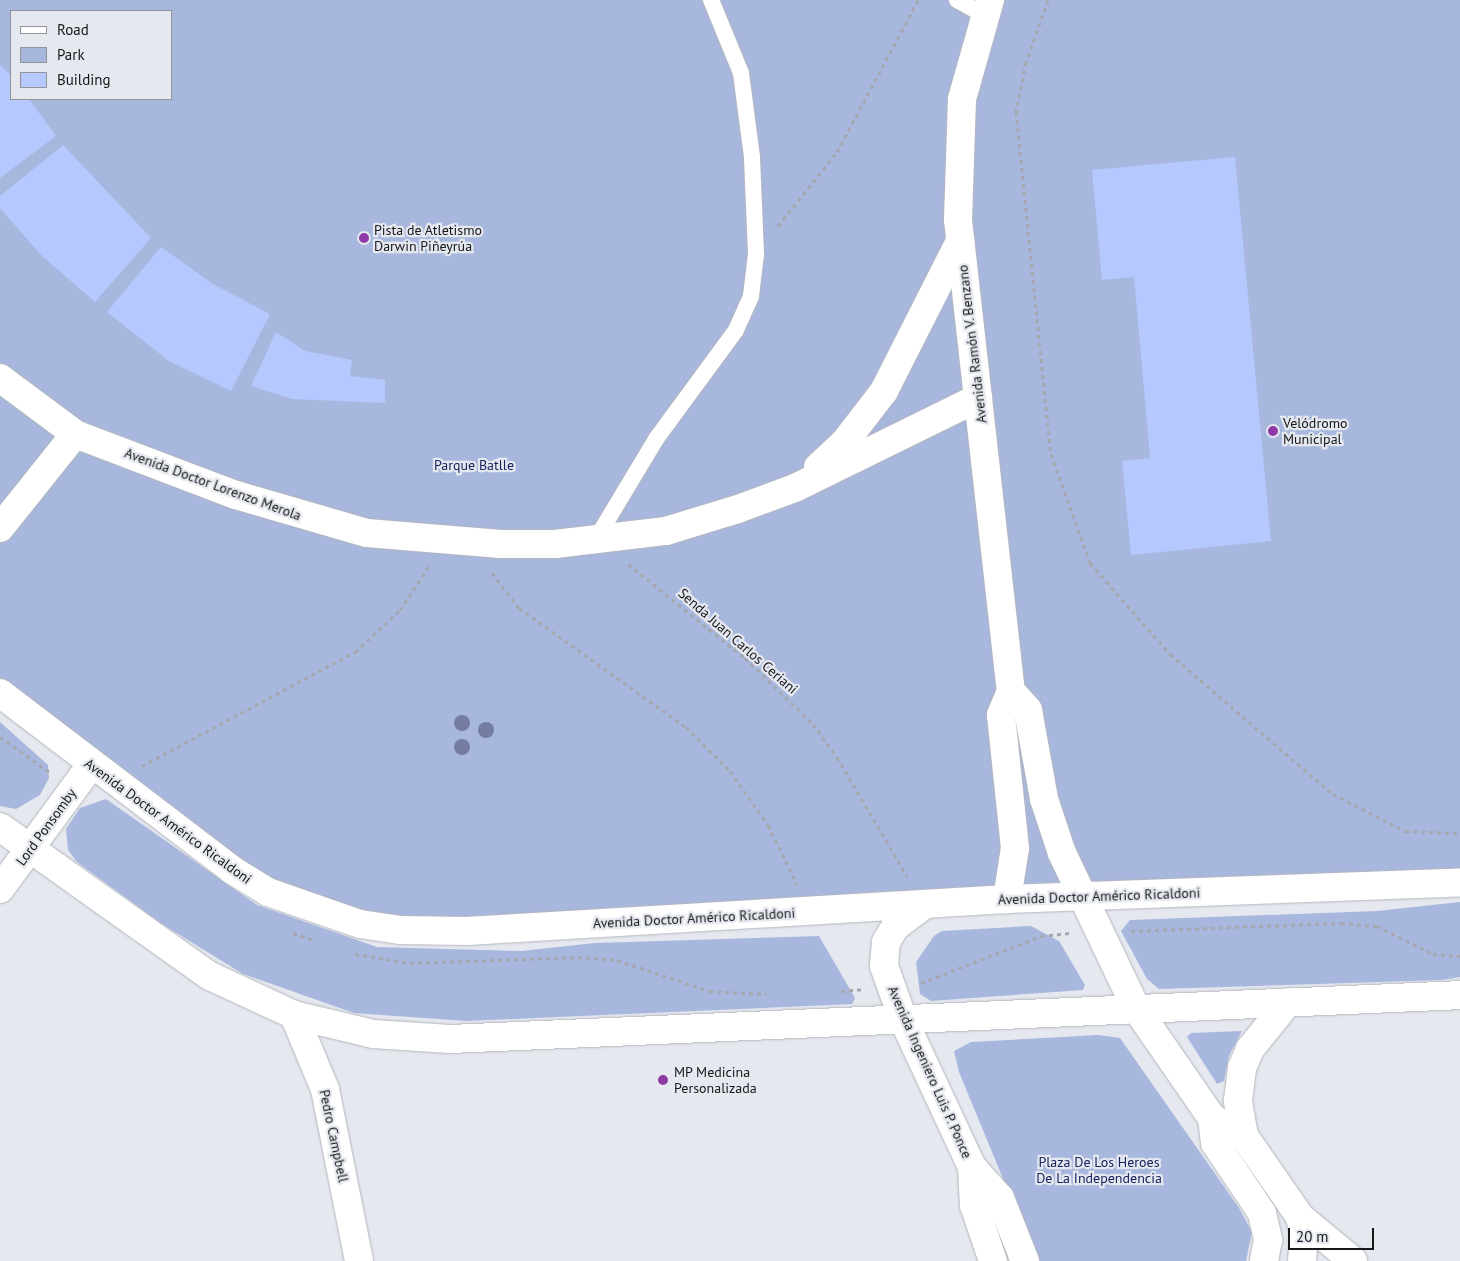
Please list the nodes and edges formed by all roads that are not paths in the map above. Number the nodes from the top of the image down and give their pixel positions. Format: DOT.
graph roads {
  1 [pos="711,0"];
  2 [pos="957,0"];
  3 [pos="987,8"];
  4 [pos="960,241"];
  5 [pos="0,378"];
  6 [pos="978,398"];
  7 [pos="75,434"];
  8 [pos="797,487"];
  9 [pos="0,528"];
  10 [pos="596,540"];
  11 [pos="1011,690"];
  12 [pos="0,693"];
  13 [pos="91,765"];
  14 [pos="0,827"];
  15 [pos="30,848"];
  16 [pos="1460,882"];
  17 [pos="0,889"];
  18 [pos="1080,897"];
  19 [pos="1007,899"];
  20 [pos="924,905"];
  21 [pos="1460,995"];
  22 [pos="1288,1002"];
  23 [pos="1136,1008"];
  24 [pos="294,1015"];
  25 [pos="903,1019"];
  26 [pos="1212,1118"];
  27 [pos="1244,1136"];
  28 [pos="972,1167"];
  29 [pos="1300,1217"];
  30 [pos="359,1261"];
  31 [pos="993,1261"];
  32 [pos="1025,1261"];
  33 [pos="1264,1261"];
  34 [pos="1302,1261"];
  35 [pos="1353,1261"];
  1 -- 10 [label="lane"];
  2 -- 3 [label="lane"];
  3 -- 4 [label="street, Avenida Ramón V. Benzano"];
  4 -- 6 [label="street, Avenida Ramón V. Benzano"];
  4 -- 8 [label="street, Avenida Doctor Lorenzo Merola"];
  5 -- 7 [label="street, Avenida Doctor Lorenzo Merola"];
  6 -- 8 [label="street, Avenida Doctor Lorenzo Merola"];
  6 -- 11 [label="street, Avenida Ramón V. Benzano"];
  7 -- 9 [label="street"];
  7 -- 10 [label="street, Avenida Doctor Lorenzo Merola"];
  8 -- 10 [label="street, Avenida Doctor Lorenzo Merola"];
  11 -- 18 [label="street"];
  11 -- 19 [label="street, Avenida Ramón V. Benzano"];
  12 -- 13 [label="street, Avenida Doctor Américo Ricaldoni"];
  13 -- 15 [label="street, Lord Ponsomby"];
  13 -- 20 [label="street, Avenida Doctor Américo Ricaldoni"];
  14 -- 15 [label="street"];
  15 -- 17 [label="street, Lord Ponsomby"];
  15 -- 24 [label="street"];
  16 -- 18 [label="street, Avenida Doctor Américo Ricaldoni"];
  18 -- 19 [label="street, Avenida Doctor Américo Ricaldoni"];
  18 -- 23 [label="street"];
  19 -- 20 [label="street, Avenida Doctor Américo Ricaldoni"];
  20 -- 25 [label="street, Avenida Ingeniero Luis P. Ponce"];
  21 -- 22 [label="street"];
  22 -- 23 [label="street"];
  22 -- 27 [label="street"];
  23 -- 25 [label="street"];
  23 -- 26 [label="street"];
  24 -- 25 [label="street"];
  24 -- 30 [label="street, Pedro Campbell"];
  25 -- 28 [label="street, Avenida Ingeniero Luis P. Ponce"];
  26 -- 27 [label="street"];
  26 -- 33 [label="street"];
  27 -- 29 [label="street"];
  28 -- 31 [label="street, Avenida Ingeniero Luis P. Ponce"];
  28 -- 32 [label="street, Avenida Ingeniero Luis P. Ponce"];
  29 -- 34 [label="street"];
  29 -- 35 [label="street"];
}
